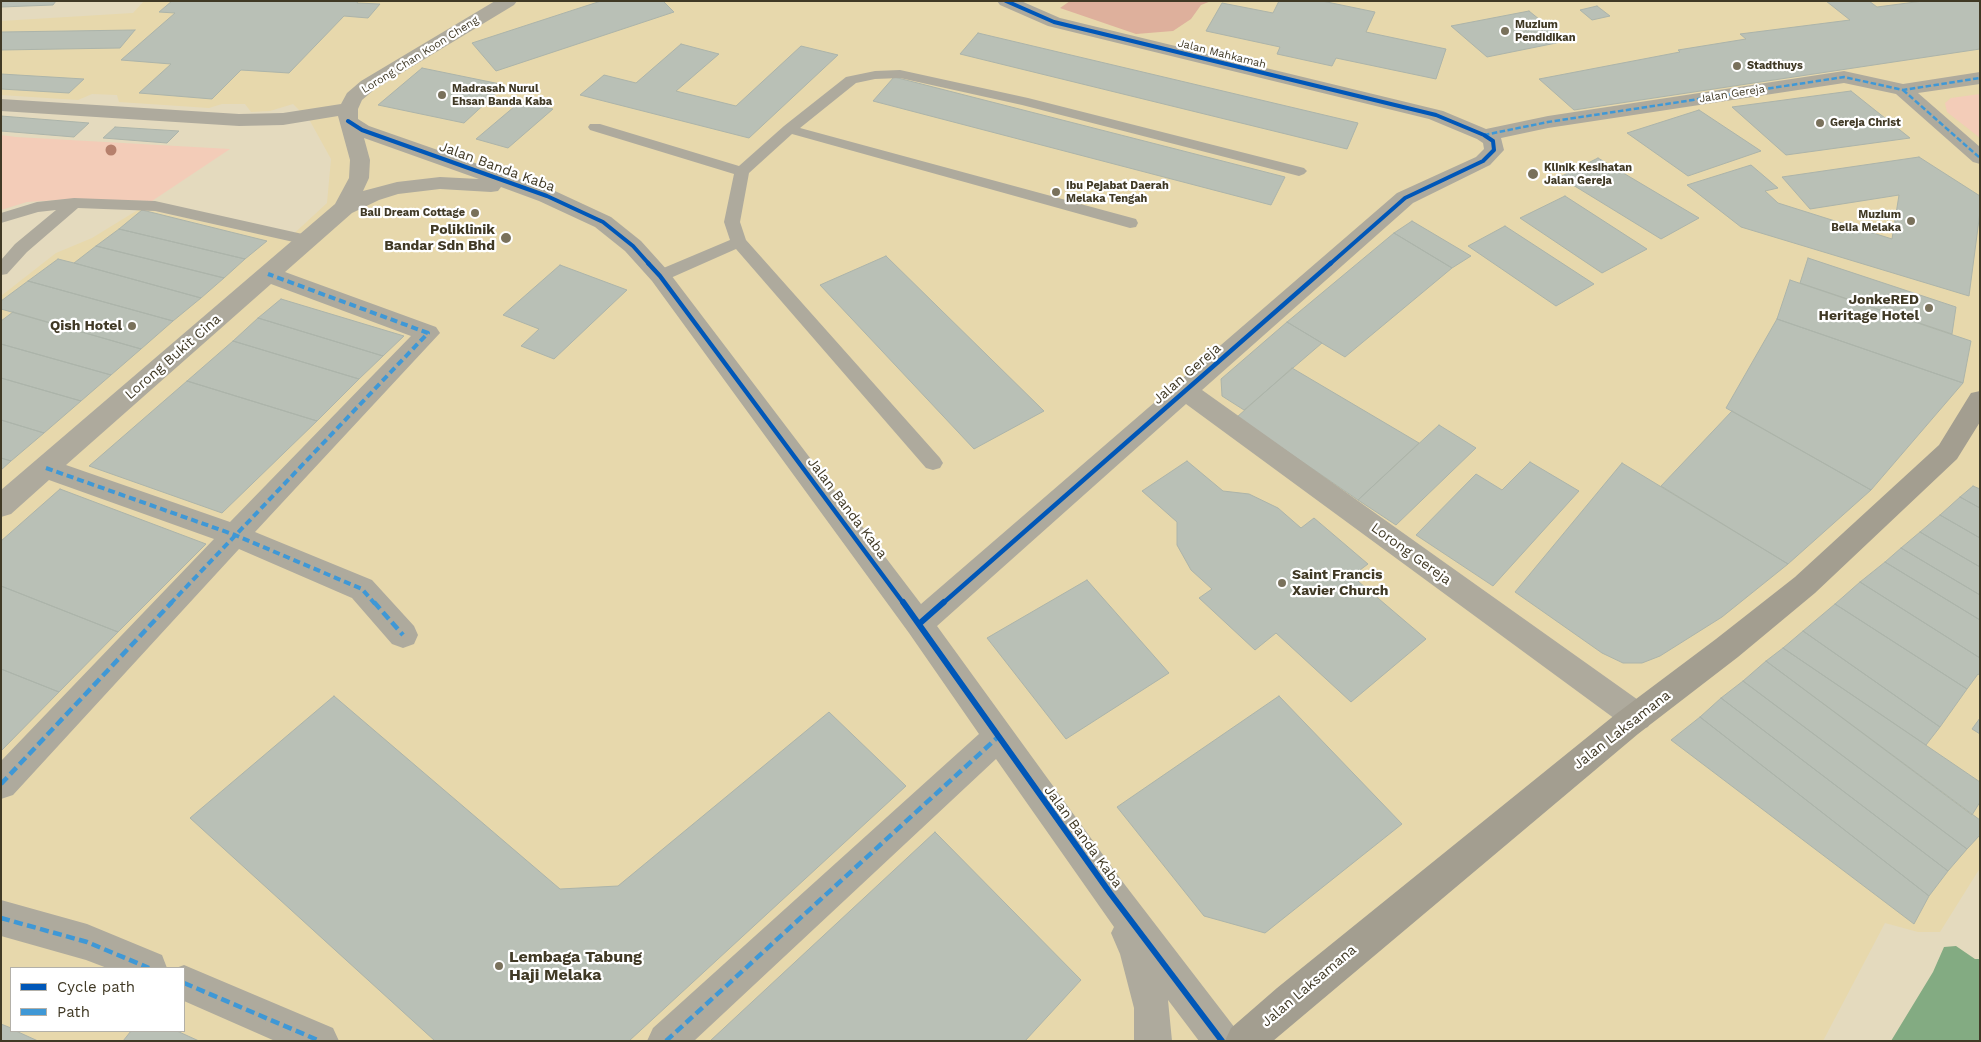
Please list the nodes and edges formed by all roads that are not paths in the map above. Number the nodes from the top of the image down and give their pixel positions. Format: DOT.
graph roads {
  1 [pos="508,1"];
  2 [pos="1006,1"];
  3 [pos="1980,78"];
  4 [pos="1903,90"];
  5 [pos="1,104"];
  6 [pos="348,115"];
  7 [pos="595,127"];
  8 [pos="789,129"];
  9 [pos="1484,135"];
  10 [pos="1980,158"];
  11 [pos="742,172"];
  12 [pos="1299,172"];
  13 [pos="547,196"];
  14 [pos="74,203"];
  15 [pos="344,208"];
  16 [pos="1,218"];
  17 [pos="1130,223"];
  18 [pos="307,240"];
  19 [pos="739,242"];
  20 [pos="1,270"];
  21 [pos="268,274"];
  22 [pos="660,276"];
  23 [pos="1185,390"];
  24 [pos="1980,400"];
  25 [pos="932,463"];
  26 [pos="46,468"];
  27 [pos="1,506"];
  28 [pos="235,535"];
  29 [pos="919,624"];
  30 [pos="403,635"];
  31 [pos="1637,717"];
  32 [pos="998,736"];
  33 [pos="1,784"];
  34 [pos="1110,893"];
  35 [pos="1,918"];
  36 [pos="147,967"];
  37 [pos="185,983"];
  38 [pos="320,1041"];
  39 [pos="666,1041"];
  40 [pos="1154,1041"];
  41 [pos="1222,1041"];
  42 [pos="1244,1041"];
  1 -- 6 [label="street, Lorong Chan Koon Cheng"];
  2 -- 9 [label="street, Jalan Mahkamah"];
  3 -- 4 [label="street, Jalan Gereja"];
  4 -- 9 [label="street, Jalan Gereja"];
  4 -- 10 [label="street"];
  5 -- 6 [label="street"];
  6 -- 13 [label="street, Jalan Banda Kaba"];
  6 -- 15 [label="street, Lorong Bukit Cina"];
  7 -- 11 [label="lane"];
  8 -- 11 [label="lane"];
  8 -- 12 [label="lane"];
  8 -- 17 [label="lane"];
  9 -- 23 [label="street, Jalan Gereja"];
  11 -- 19 [label="lane"];
  13 -- 15 [label="street, Lorong Bukit Cina"];
  13 -- 22 [label="street, Jalan Banda Kaba"];
  14 -- 16 [label="lane"];
  14 -- 18 [label="lane"];
  14 -- 20 [label="lane"];
  15 -- 18 [label="street, Lorong Bukit Cina"];
  18 -- 21 [label="street, Lorong Bukit Cina"];
  19 -- 22 [label="lane"];
  19 -- 25 [label="lane"];
  21 -- 26 [label="street, Lorong Bukit Cina"];
  21 -- 28 [label="street"];
  22 -- 29 [label="street, Jalan Banda Kaba"];
  23 -- 29 [label="street, Jalan Gereja"];
  23 -- 31 [label="street, Lorong Gereja"];
  24 -- 31 [label="main road, Jalan Laksamana"];
  26 -- 27 [label="street, Lorong Bukit Cina"];
  26 -- 28 [label="street"];
  28 -- 30 [label="street"];
  28 -- 33 [label="street"];
  29 -- 32 [label="street, Jalan Banda Kaba"];
  31 -- 42 [label="main road, Jalan Laksamana"];
  32 -- 34 [label="street, Jalan Banda Kaba"];
  32 -- 39 [label="street"];
  34 -- 40 [label="street, Jalan Banda Kaba"];
  34 -- 41 [label="street, Jalan Banda Kaba"];
  35 -- 36 [label="street"];
  37 -- 38 [label="street"];
}
